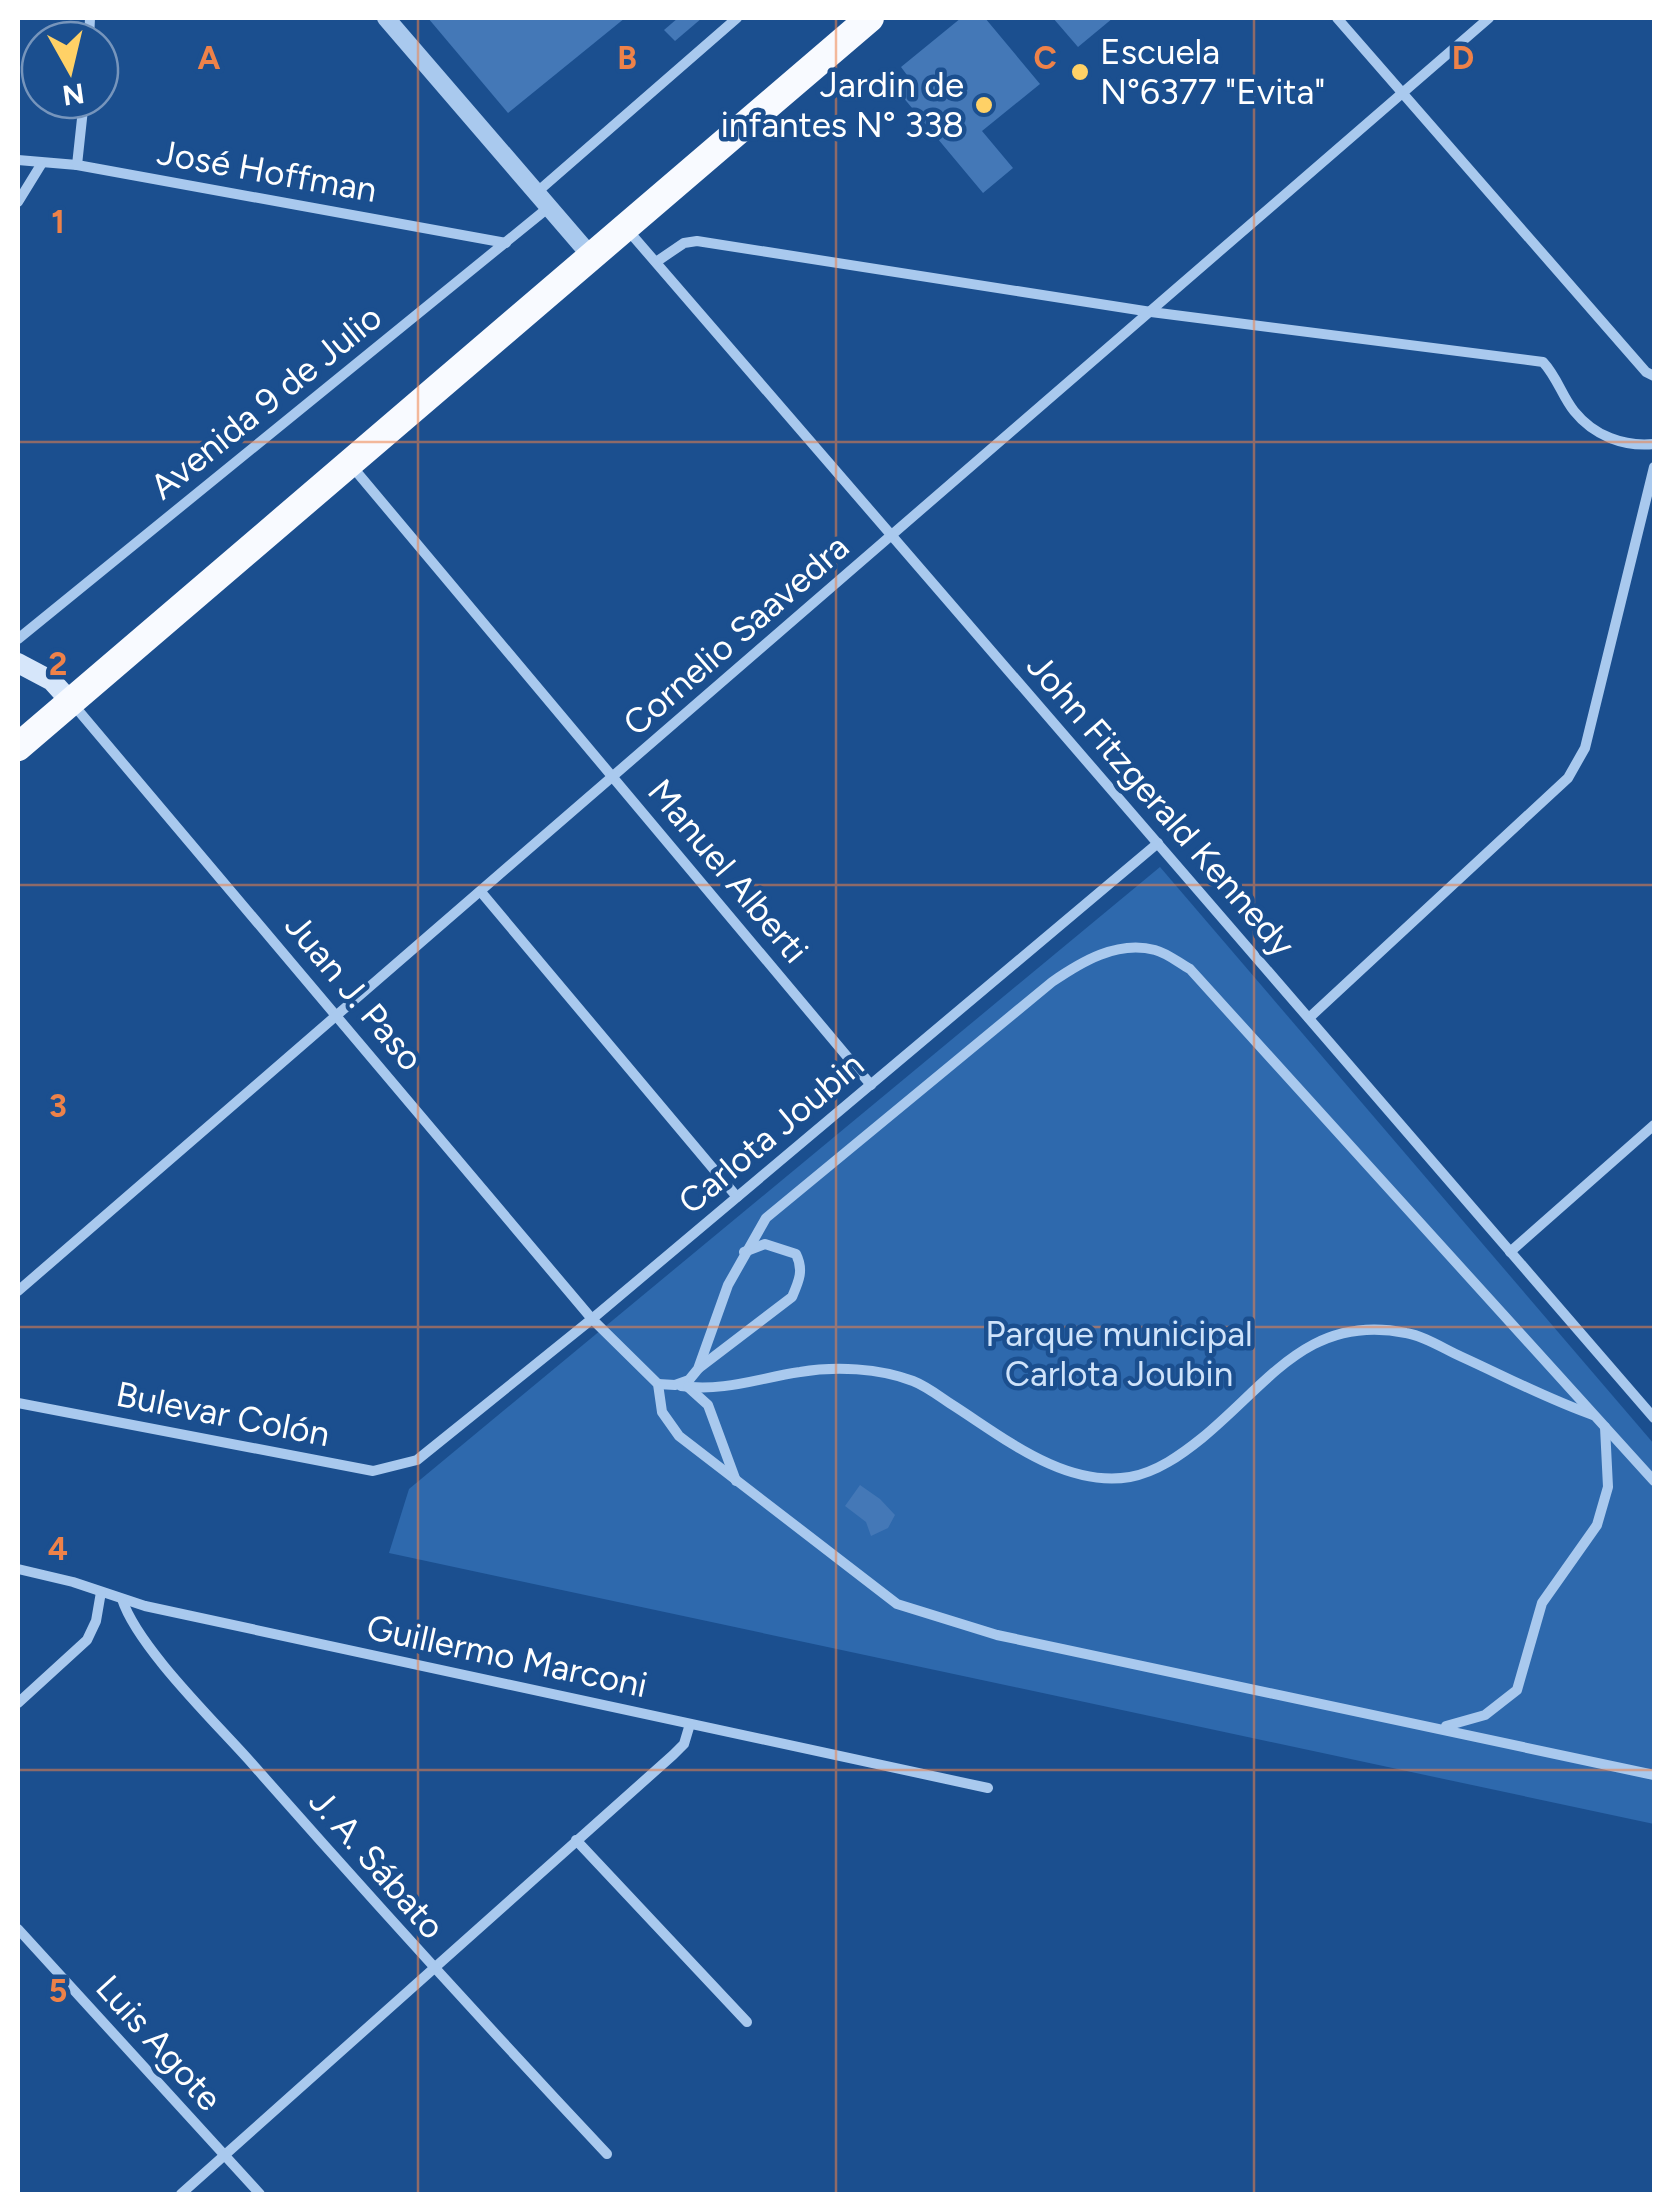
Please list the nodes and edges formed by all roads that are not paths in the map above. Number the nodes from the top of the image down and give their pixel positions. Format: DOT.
graph roads {
  1 [pos="386,18"];
  2 [pos="738,18"];
  3 [pos="870,18"];
  4 [pos="1337,18"];
  5 [pos="1489,18"];
  6 [pos="1401,93"];
  7 [pos="82,120"];
  8 [pos="18,160"];
  9 [pos="42,164"];
  10 [pos="77,165"];
  11 [pos="542,200"];
  12 [pos="18,202"];
  13 [pos="625,227"];
  14 [pos="506,243"];
  15 [pos="592,256"];
  16 [pos="656,262"];
  17 [pos="1151,312"];
  18 [pos="1650,374"];
  19 [pos="1654,444"];
  20 [pos="350,463"];
  21 [pos="1654,467"];
  22 [pos="892,536"];
  23 [pos="18,639"];
  24 [pos="18,663"];
  25 [pos="71,702"];
  26 [pos="18,748"];
  27 [pos="613,777"];
  28 [pos="1158,844"];
  29 [pos="481,892"];
  30 [pos="338,1016"];
  31 [pos="1308,1018"];
  32 [pos="871,1085"];
  33 [pos="1654,1126"];
  34 [pos="737,1197"];
  35 [pos="744,1252"];
  36 [pos="1510,1252"];
  37 [pos="20,1284"];
  38 [pos="592,1319"];
  39 [pos="698,1369"];
  40 [pos="658,1384"];
  41 [pos="675,1385"];
  42 [pos="688,1387"];
  43 [pos="18,1403"];
  44 [pos="1594,1415"];
  45 [pos="1654,1418"];
  46 [pos="1605,1427"];
  47 [pos="417,1460"];
  48 [pos="1654,1481"];
  49 [pos="736,1482"];
  50 [pos="18,1570"];
  51 [pos="101,1592"];
  52 [pos="122,1599"];
  53 [pos="18,1703"];
  54 [pos="690,1724"];
  55 [pos="1440,1728"];
  56 [pos="1654,1775"];
  57 [pos="988,1788"];
  58 [pos="576,1840"];
  59 [pos="18,1929"];
  60 [pos="432,1968"];
  61 [pos="747,2022"];
  62 [pos="607,2154"];
  63 [pos="225,2156"];
  64 [pos="181,2194"];
  65 [pos="260,2194"];
  1 -- 11 [label="street"];
  2 -- 11 [label="street, Avenida 9 de Julio"];
  3 -- 13 [label="highway"];
  4 -- 6 [label="street"];
  5 -- 6 [label="street, Cornelio Saavedra"];
  6 -- 17 [label="street, Cornelio Saavedra"];
  6 -- 18 [label="street"];
  7 -- 10 [label="street"];
  8 -- 9 [label="street, José Hoffman"];
  9 -- 10 [label="street, José Hoffman"];
  9 -- 12 [label="street"];
  10 -- 14 [label="street, José Hoffman"];
  11 -- 14 [label="street, Avenida 9 de Julio"];
  11 -- 15 [label="street"];
  13 -- 15 [label="highway"];
  13 -- 16 [label="street, John Fitzgerald Kennedy"];
  14 -- 23 [label="street, Avenida 9 de Julio"];
  15 -- 20 [label="highway"];
  16 -- 17 [label="street"];
  16 -- 22 [label="street, John Fitzgerald Kennedy"];
  17 -- 19 [label="street"];
  17 -- 22 [label="street, Cornelio Saavedra"];
  20 -- 25 [label="highway"];
  20 -- 27 [label="street, Manuel Alberti"];
  21 -- 31 [label="street"];
  22 -- 27 [label="street, Cornelio Saavedra"];
  22 -- 28 [label="street, John Fitzgerald Kennedy"];
  24 -- 25 [label="main road"];
  25 -- 26 [label="highway"];
  25 -- 30 [label="street, Juan J. Paso"];
  27 -- 29 [label="street, Cornelio Saavedra"];
  27 -- 32 [label="street, Manuel Alberti"];
  28 -- 31 [label="street, John Fitzgerald Kennedy"];
  28 -- 32 [label="street, Carlota Joubin"];
  29 -- 30 [label="street, Cornelio Saavedra"];
  29 -- 34 [label="street"];
  30 -- 37 [label="street, Cornelio Saavedra"];
  30 -- 38 [label="street, Juan J. Paso"];
  31 -- 36 [label="street, John Fitzgerald Kennedy"];
  32 -- 34 [label="street, Carlota Joubin"];
  33 -- 36 [label="street"];
  34 -- 38 [label="street, Carlota Joubin"];
  35 -- 39 [label="street"];
  35 -- 39 [label="street"];
  35 -- 44 [label="street"];
  36 -- 45 [label="street, John Fitzgerald Kennedy"];
  38 -- 40 [label="street, Juan J. Paso"];
  38 -- 47 [label="street, Carlota Joubin"];
  39 -- 41 [label="street"];
  40 -- 41 [label="street"];
  40 -- 49 [label="street"];
  41 -- 42 [label="street"];
  42 -- 44 [label="street"];
  42 -- 49 [label="street"];
  43 -- 47 [label="street, Bulevar Colón"];
  44 -- 46 [label="street"];
  46 -- 48 [label="street"];
  46 -- 55 [label="street"];
  49 -- 55 [label="street"];
  50 -- 51 [label="street, Guillermo Marconi"];
  51 -- 52 [label="street, Guillermo Marconi"];
  51 -- 53 [label="street"];
  52 -- 54 [label="street, Guillermo Marconi"];
  52 -- 60 [label="street, J. A. Sábato"];
  54 -- 57 [label="street, Guillermo Marconi"];
  54 -- 58 [label="street"];
  55 -- 56 [label="street"];
  58 -- 60 [label="street"];
  58 -- 61 [label="street"];
  59 -- 63 [label="street, Luis Agote"];
  60 -- 62 [label="street, J. A. Sábato"];
  60 -- 63 [label="street"];
  63 -- 64 [label="street"];
  63 -- 65 [label="street, Luis Agote"];
}
